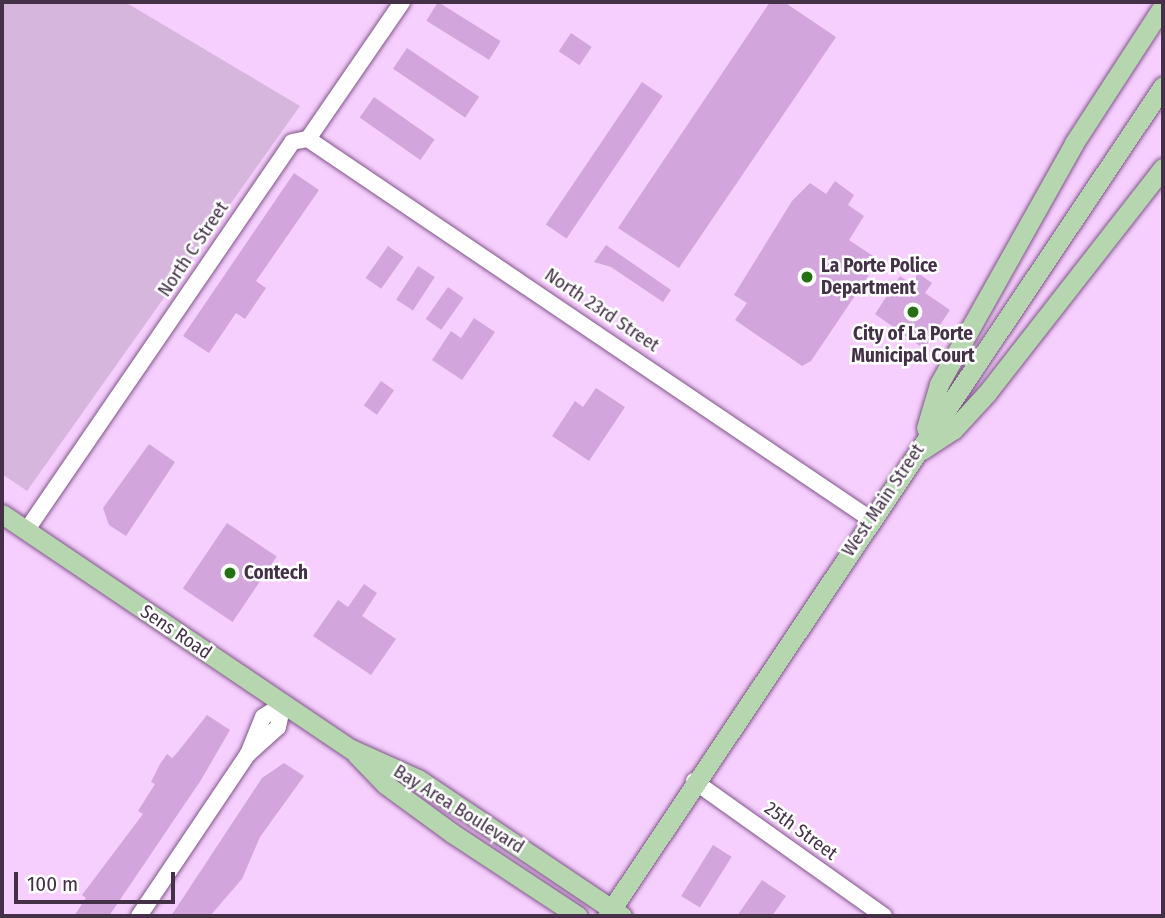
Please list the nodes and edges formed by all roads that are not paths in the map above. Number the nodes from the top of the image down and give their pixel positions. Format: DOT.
graph roads {
  1 [pos="402,2"];
  2 [pos="1163,6"];
  3 [pos="1163,86"];
  4 [pos="308,139"];
  5 [pos="1163,168"];
  6 [pos="917,450"];
  7 [pos="2,514"];
  8 [pos="870,519"];
  9 [pos="26,531"];
  10 [pos="283,704"];
  11 [pos="351,749"];
  12 [pos="397,767"];
  13 [pos="694,781"];
  14 [pos="385,784"];
  15 [pos="614,914"];
  16 [pos="139,916"];
  17 [pos="578,916"];
  18 [pos="884,916"];
  1 -- 4 [label="street, North C Street"];
  2 -- 6 [label="main road"];
  3 -- 6 [label="main road, West Main Street"];
  4 -- 8 [label="street, North 23rd Street"];
  4 -- 9 [label="street, North C Street"];
  5 -- 6 [label="main road"];
  6 -- 8 [label="main road, West Main Street"];
  7 -- 9 [label="main road, Sens Road"];
  8 -- 13 [label="main road, West Main Street"];
  9 -- 10 [label="main road, Sens Road"];
  10 -- 11 [label="main road, Sens Road"];
  10 -- 16 [label="street"];
  11 -- 12 [label="main road, Bay Area Boulevard"];
  11 -- 14 [label="main road, Bay Area Boulevard"];
  12 -- 14 [label="main road"];
  12 -- 15 [label="main road, Bay Area Boulevard"];
  13 -- 15 [label="main road, West Main Street"];
  13 -- 18 [label="street, 25th Street"];
  14 -- 17 [label="main road, Bay Area Boulevard"];
}
